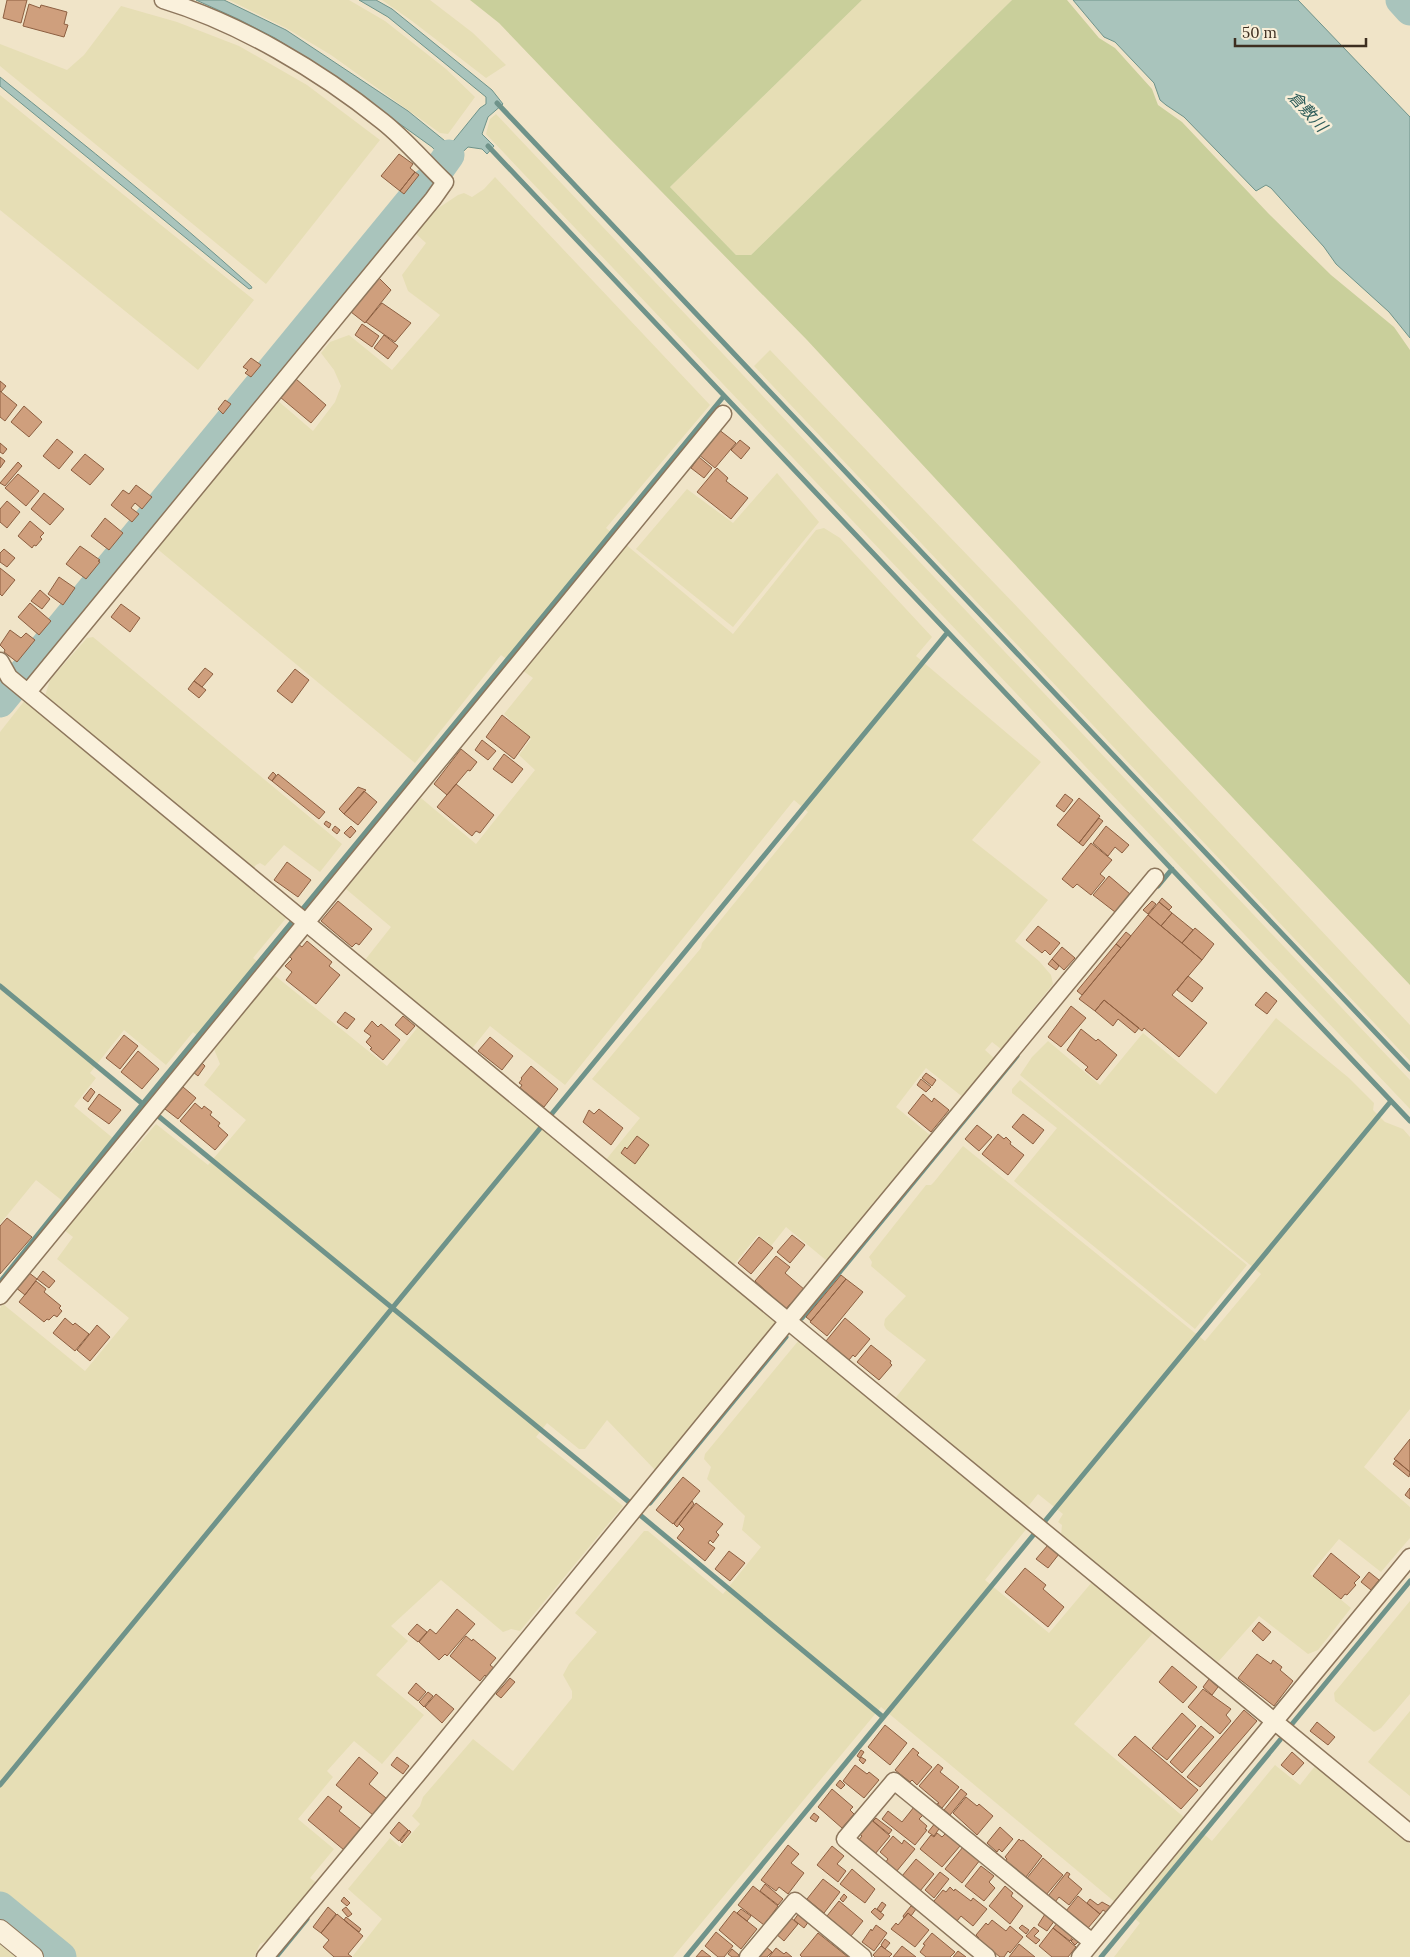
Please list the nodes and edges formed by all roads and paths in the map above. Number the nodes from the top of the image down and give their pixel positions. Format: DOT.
graph roads {
  1 [pos="163,0"];
  2 [pos="723,414"];
  3 [pos="0,661"];
  4 [pos="20,685"];
  5 [pos="1155,877"];
  6 [pos="300,917"];
  7 [pos="0,1296"];
  8 [pos="788,1321"];
  9 [pos="1410,1557"];
  10 [pos="1274,1721"];
  11 [pos="1410,1833"];
  12 [pos="0,1930"];
  13 [pos="1092,1942"];
  14 [pos="33,1957"];
  15 [pos="265,1957"];
  16 [pos="748,1957"];
  17 [pos="863,1957"];
  18 [pos="987,1957"];
  19 [pos="1080,1957"];
  1 -- 4 [label="street"];
  2 -- 6 [label="street"];
  3 -- 4 [label="street"];
  4 -- 6 [label="street"];
  5 -- 8 [label="street"];
  6 -- 7 [label="street"];
  6 -- 8 [label="street"];
  8 -- 10 [label="street"];
  8 -- 15 [label="street"];
  9 -- 10 [label="street"];
  10 -- 11 [label="street"];
  10 -- 13 [label="street"];
  12 -- 14 [label="street"];
  13 -- 18 [label="street"];
  13 -- 19 [label="street"];
  16 -- 17 [label="street"];
}
